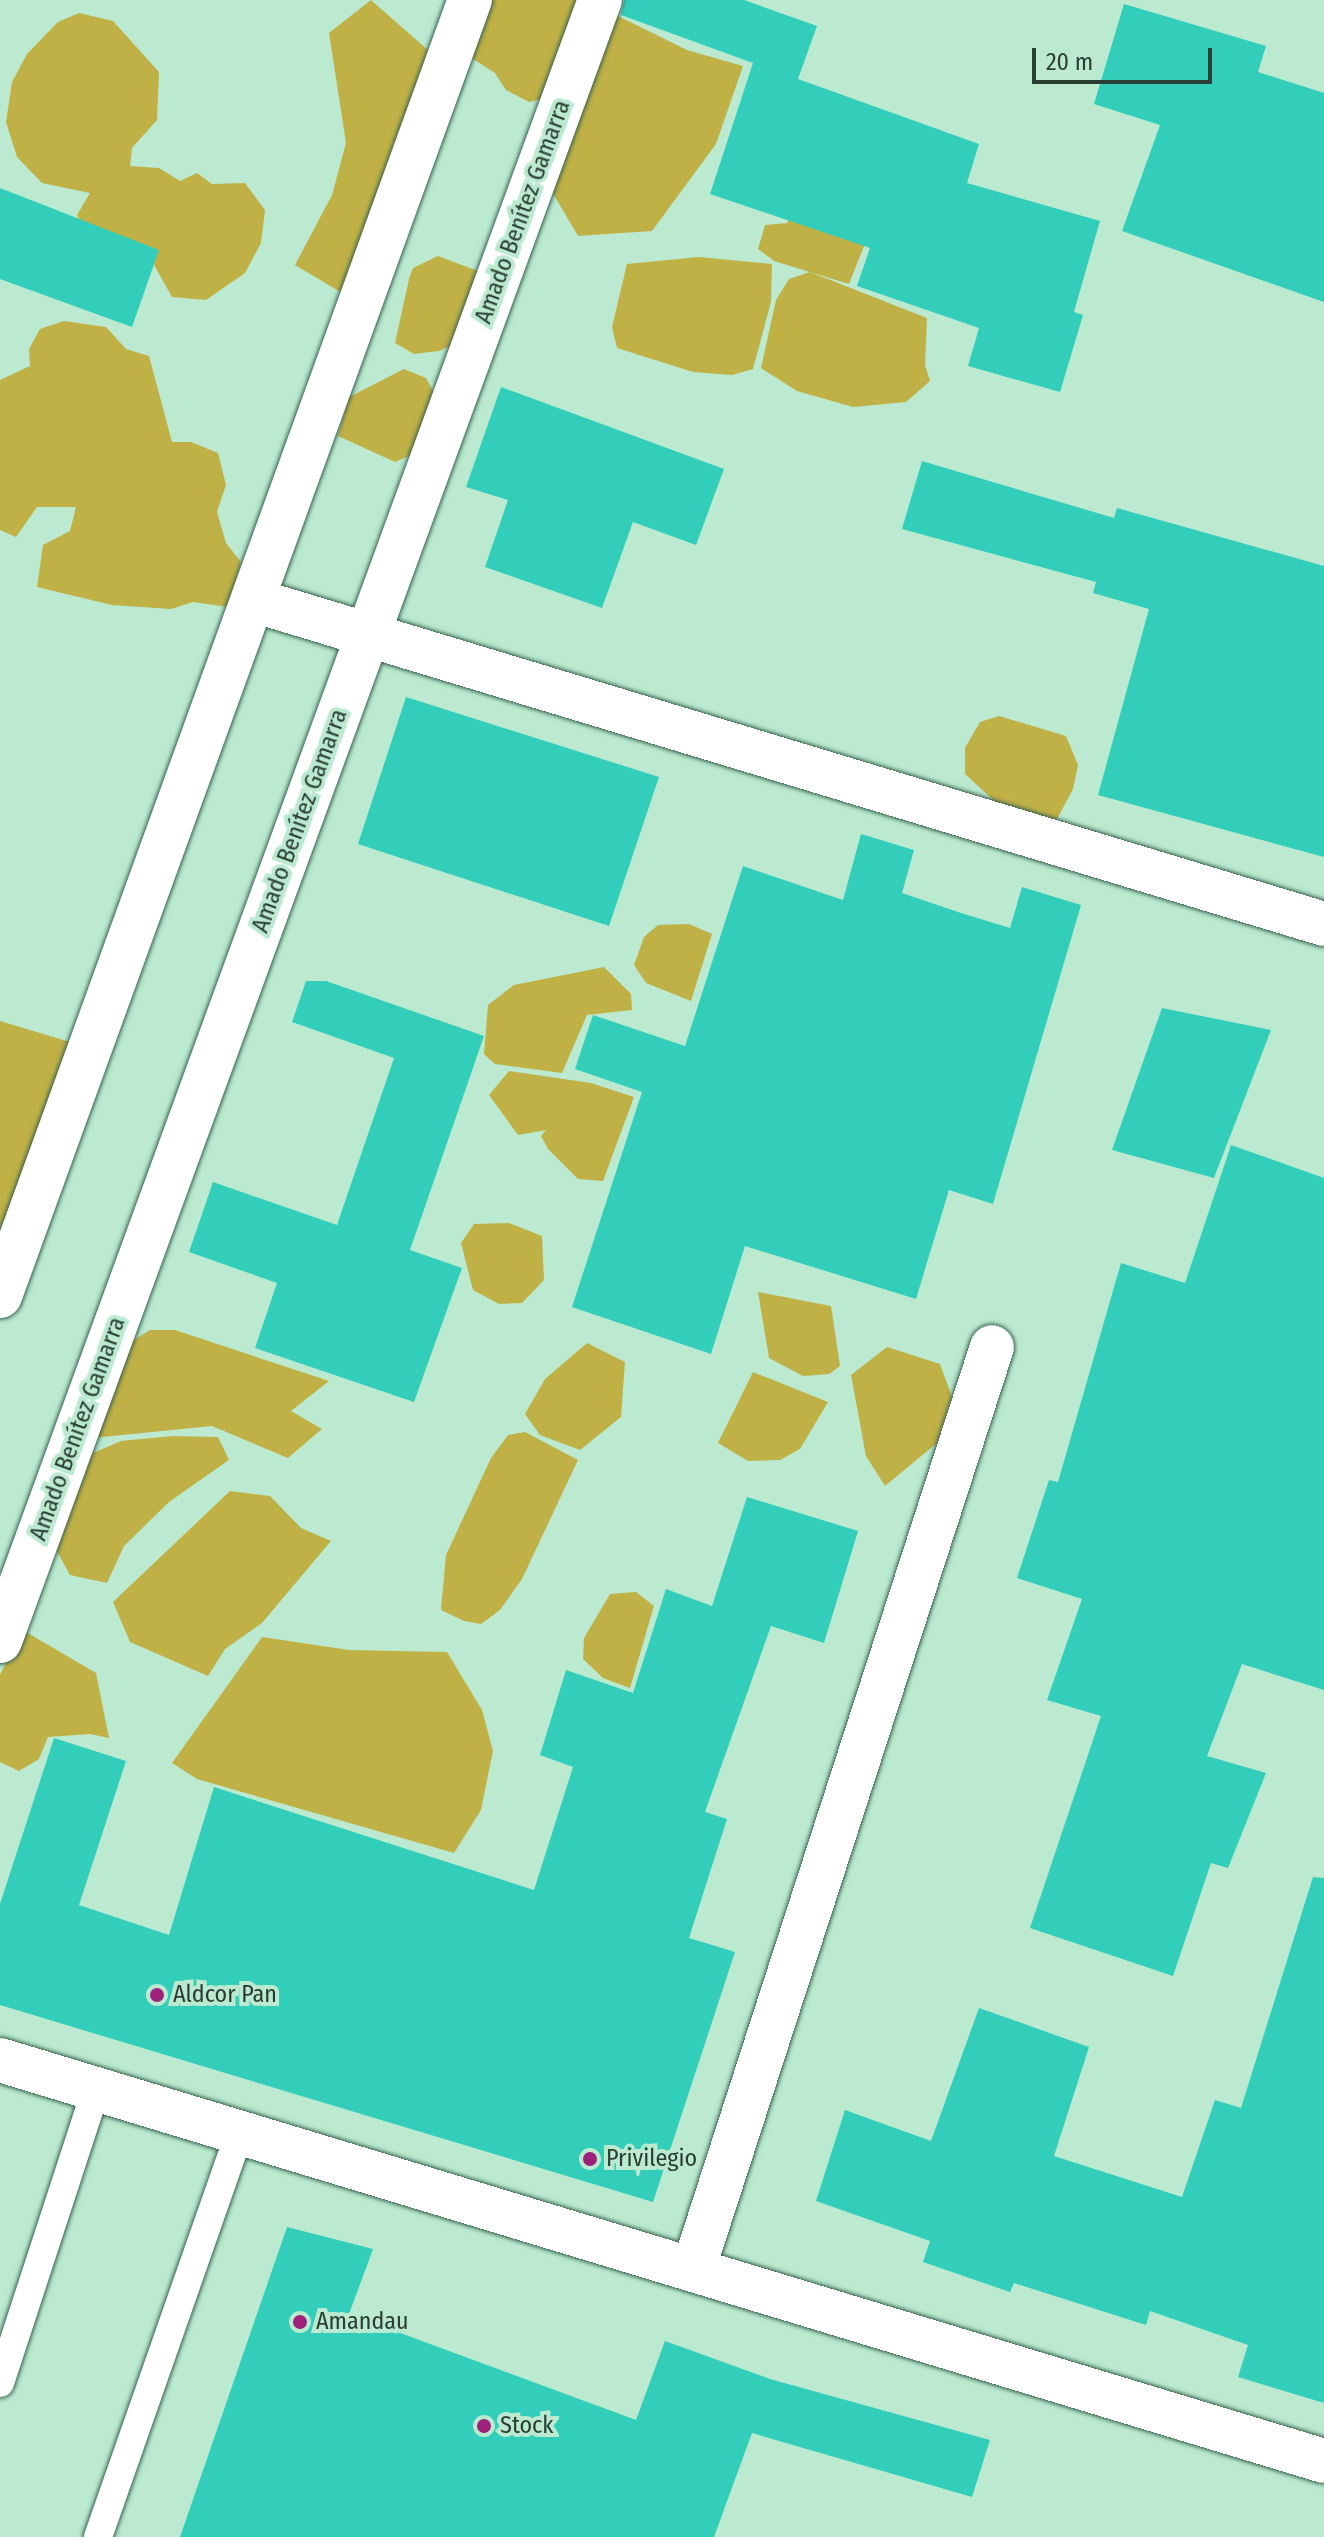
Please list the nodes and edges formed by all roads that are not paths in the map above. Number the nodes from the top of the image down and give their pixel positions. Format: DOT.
graph roads {
  1 [pos="470,0"];
  2 [pos="600,0"];
  3 [pos="253,600"];
  4 [pos="369,632"];
  5 [pos="1324,924"];
  6 [pos="0,1296"];
  7 [pos="992,1347"];
  8 [pos="0,1641"];
  9 [pos="0,2060"];
  10 [pos="96,2089"];
  11 [pos="240,2132"];
  12 [pos="693,2270"];
  13 [pos="0,2383"];
  14 [pos="1324,2461"];
  15 [pos="98,2537"];
  1 -- 3 [label="street"];
  2 -- 4 [label="street, Amado Benítez Gamarra"];
  3 -- 4 [label="street"];
  3 -- 6 [label="street"];
  4 -- 5 [label="street"];
  4 -- 8 [label="street, Amado Benítez Gamarra"];
  7 -- 12 [label="street"];
  9 -- 10 [label="street"];
  10 -- 11 [label="street"];
  10 -- 13 [label="lane"];
  11 -- 12 [label="street"];
  11 -- 15 [label="lane"];
  12 -- 14 [label="street"];
}
